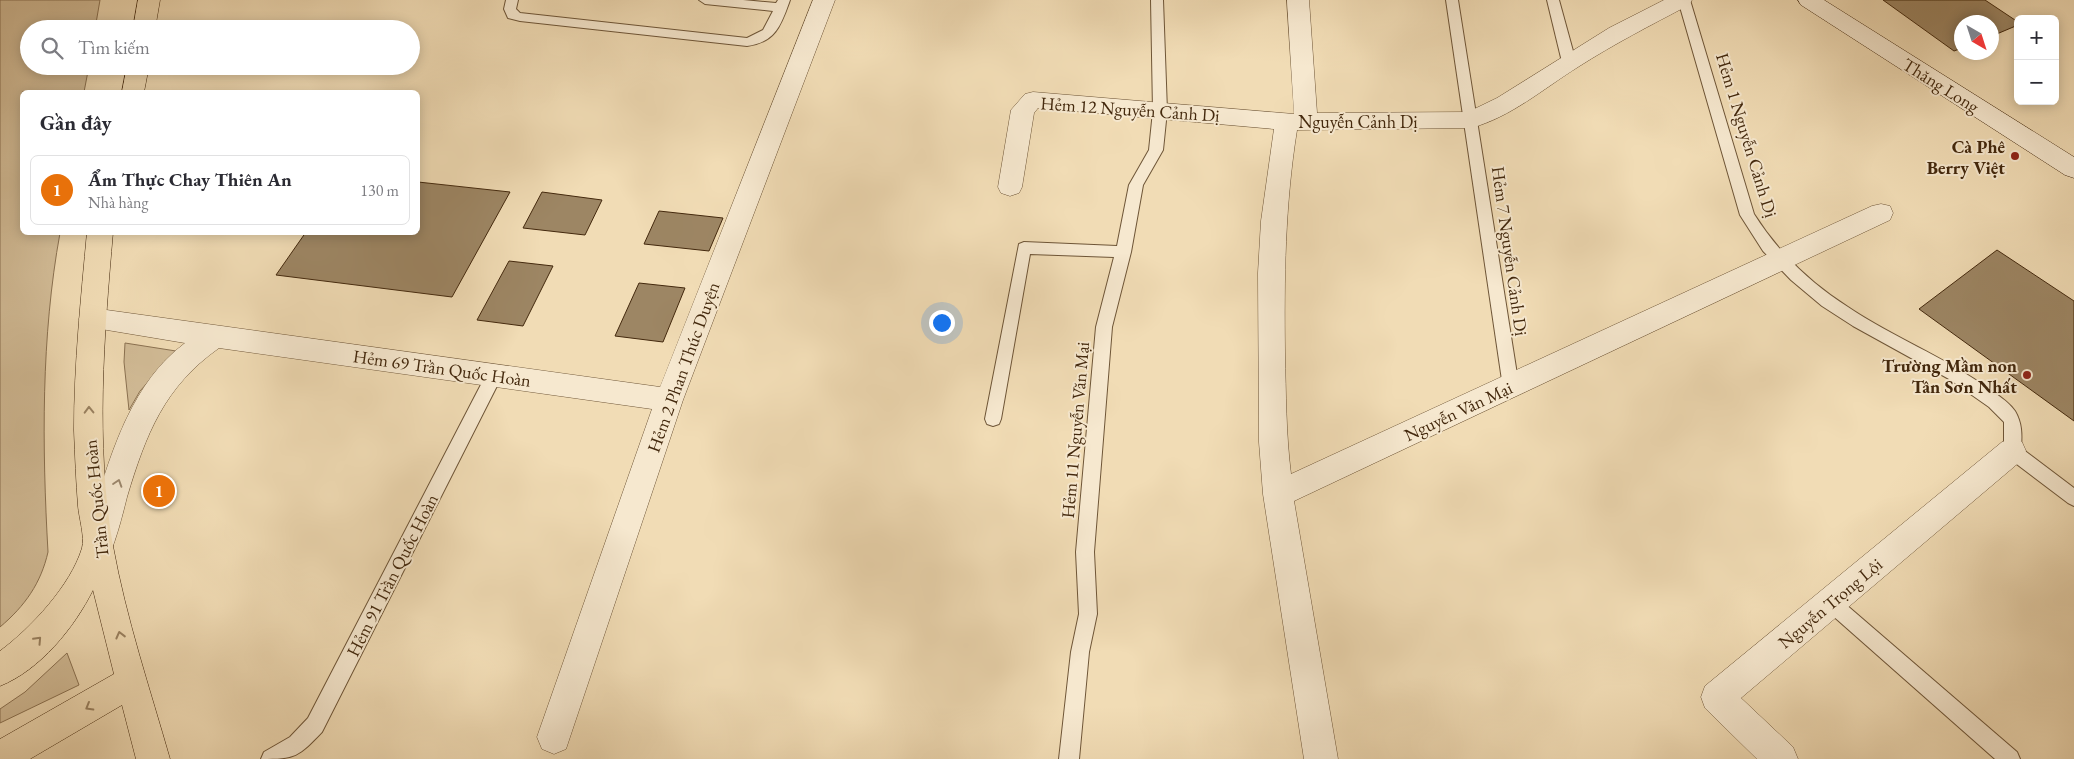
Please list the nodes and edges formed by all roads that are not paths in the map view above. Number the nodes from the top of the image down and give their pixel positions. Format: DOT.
graph roads {
  1 [pos="149,0"];
  2 [pos="512,0"];
  3 [pos="705,0"];
  4 [pos="824,0"];
  5 [pos="1157,0"];
  6 [pos="1298,0"];
  7 [pos="1452,0"];
  8 [pos="1553,0"];
  9 [pos="1683,0"];
  10 [pos="1808,0"];
  11 [pos="782,4"];
  12 [pos="146,20"];
  13 [pos="1569,62"];
  14 [pos="136,75"];
  15 [pos="133,90"];
  16 [pos="1160,111"];
  17 [pos="1471,120"];
  18 [pos="1297,122"];
  19 [pos="2074,169"];
  20 [pos="1010,186"];
  21 [pos="1881,214"];
  22 [pos="100,235"];
  23 [pos="1123,252"];
  24 [pos="1781,262"];
  25 [pos="92,320"];
  26 [pos="214,337"];
  27 [pos="494,376"];
  28 [pos="1510,387"];
  29 [pos="669,400"];
  30 [pos="993,420"];
  31 [pos="2012,451"];
  32 [pos="1278,494"];
  33 [pos="2074,498"];
  34 [pos="98,546"];
  35 [pos="1830,602"];
  36 [pos="0,670"];
  37 [pos="131,682"];
  38 [pos="554,737"];
  39 [pos="0,758"];
  40 [pos="153,759"];
  41 [pos="271,759"];
  42 [pos="1069,759"];
  43 [pos="1321,759"];
  44 [pos="1781,759"];
  45 [pos="2010,759"];
  1 -- 12 [label="main road"];
  2 -- 11 [label="lane"];
  3 -- 11 [label="lane"];
  4 -- 29 [label="street, Hẻm 2 Phan Thúc Duyện"];
  5 -- 16 [label="lane, Hẻm 11 Nguyễn Văn Mại"];
  6 -- 18 [label="street"];
  7 -- 17 [label="lane, Hẻm 7 Nguyễn Cảnh Dị"];
  8 -- 13 [label="lane"];
  9 -- 13 [label="street, Nguyễn Cảnh Dị"];
  9 -- 24 [label="lane, Hẻm 1 Nguyễn Cảnh Dị"];
  10 -- 19 [label="street, Thăng Long"];
  13 -- 17 [label="street, Nguyễn Cảnh Dị"];
  14 -- 15 [label="main road"];
  16 -- 18 [label="street, Hẻm 12 Nguyễn Cảnh Dị"];
  16 -- 20 [label="street, Hẻm 12 Nguyễn Cảnh Dị"];
  16 -- 23 [label="lane, Hẻm 11 Nguyễn Văn Mại"];
  17 -- 18 [label="street, Nguyễn Cảnh Dị"];
  17 -- 28 [label="lane, Hẻm 7 Nguyễn Cảnh Dị"];
  18 -- 32 [label="street, Nguyễn Cảnh Dị"];
  21 -- 24 [label="street, Nguyễn Văn Mại"];
  22 -- 25 [label="main road, Trần Quốc Hoàn"];
  23 -- 30 [label="lane"];
  23 -- 42 [label="lane, Hẻm 11 Nguyễn Văn Mại"];
  24 -- 28 [label="street, Nguyễn Văn Mại"];
  24 -- 31 [label="lane, Hẻm 1 Nguyễn Cảnh Dị"];
  25 -- 26 [label="street, Hẻm 69 Trần Quốc Hoàn"];
  34 -- 25 [label="main road, Trần Quốc Hoàn, one-way"];
  26 -- 27 [label="street, Hẻm 69 Trần Quốc Hoàn"];
  34 -- 26 [label="street, one-way"];
  27 -- 29 [label="street, Hẻm 69 Trần Quốc Hoàn"];
  27 -- 41 [label="lane, Hẻm 91 Trần Quốc Hoàn"];
  28 -- 32 [label="street, Nguyễn Văn Mại"];
  29 -- 38 [label="street, Hẻm 2 Phan Thúc Duyện"];
  31 -- 33 [label="lane"];
  31 -- 35 [label="street, Nguyễn Trọng Lội"];
  32 -- 43 [label="street"];
  36 -- 34 [label="main road, one-way"];
  37 -- 34 [label="main road, Trần Quốc Hoàn, one-way"];
  35 -- 44 [label="street, Nguyễn Trọng Lội"];
  35 -- 45 [label="lane"];
  37 -- 39 [label="main road, one-way"];
  37 -- 40 [label="main road, Trần Quốc Hoàn"];
}
